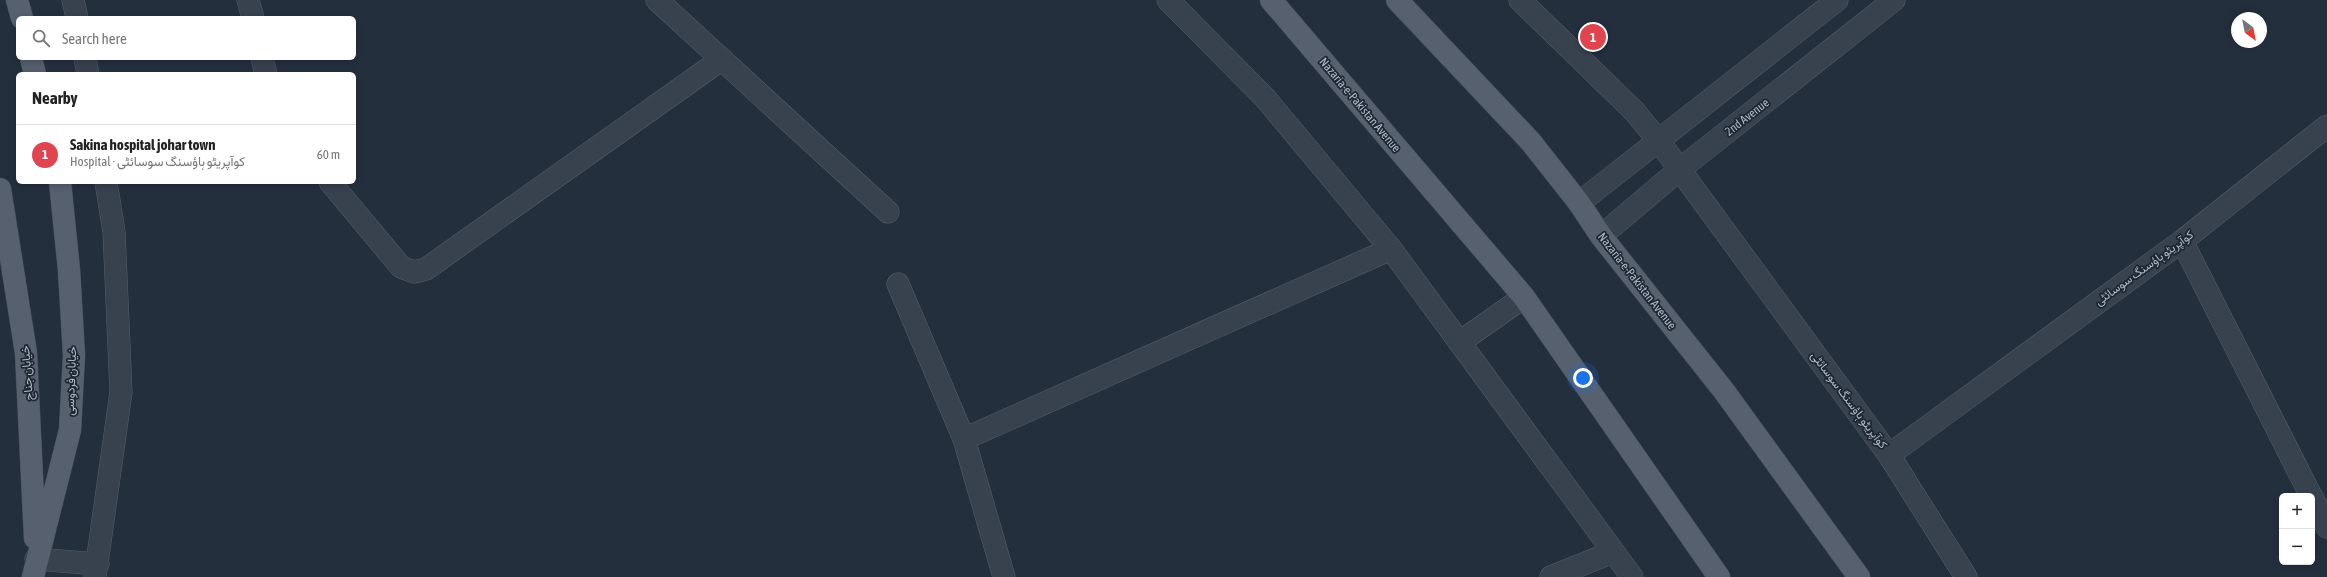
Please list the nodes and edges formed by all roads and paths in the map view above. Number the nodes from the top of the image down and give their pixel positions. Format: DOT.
graph roads {
  1 [pos="17,0"];
  2 [pos="73,0"];
  3 [pos="248,0"];
  4 [pos="657,0"];
  5 [pos="1168,0"];
  6 [pos="1270,0"];
  7 [pos="1397,0"];
  8 [pos="1520,0"];
  9 [pos="1837,0"];
  10 [pos="1894,0"];
  11 [pos="21,16"];
  12 [pos="76,16"];
  13 [pos="252,16"];
  14 [pos="722,59"];
  15 [pos="31,60"];
  16 [pos="85,60"];
  17 [pos="262,60"];
  18 [pos="34,72"];
  19 [pos="88,72"];
  20 [pos="266,72"];
  21 [pos="2327,126"];
  22 [pos="1658,140"];
  23 [pos="1679,170"];
  24 [pos="60,184"];
  25 [pos="106,184"];
  26 [pos="332,184"];
  27 [pos="0,189"];
  28 [pos="1579,203"];
  29 [pos="888,212"];
  30 [pos="1601,236"];
  31 [pos="2182,241"];
  32 [pos="1391,249"];
  33 [pos="898,284"];
  34 [pos="1524,297"];
  35 [pos="1460,342"];
  36 [pos="964,440"];
  37 [pos="1889,455"];
  38 [pos="2310,493"];
  39 [pos="2315,503"];
  40 [pos="2327,527"];
  41 [pos="1613,552"];
  42 [pos="35,568"];
  43 [pos="97,570"];
  44 [pos="1004,577"];
  45 [pos="1551,577"];
  46 [pos="1632,577"];
  47 [pos="1719,577"];
  48 [pos="1859,577"];
  49 [pos="1966,577"];
  1 -- 11 [label="main road"];
  2 -- 12 [label="street"];
  3 -- 13 [label="street"];
  4 -- 14 [label="street"];
  5 -- 32 [label="street"];
  6 -- 34 [label="main road, Nazaria-e-Pakistan Avenue"];
  7 -- 28 [label="main road, Nazaria-e-Pakistan Avenue"];
  8 -- 22 [label="street, کوآپریٹو ہاؤسنگ سوسائٹی"];
  9 -- 22 [label="street"];
  10 -- 23 [label="street, 2nd Avenue"];
  14 -- 26 [label="street"];
  14 -- 29 [label="street"];
  15 -- 18 [label="main road"];
  16 -- 19 [label="street"];
  17 -- 20 [label="street"];
  21 -- 31 [label="street, کوآپریٹو ہاؤسنگ سوسائٹی"];
  22 -- 23 [label="street, کوآپریٹو ہاؤسنگ سوسائٹی"];
  22 -- 28 [label="street"];
  23 -- 30 [label="street, 2nd Avenue"];
  23 -- 37 [label="street, کوآپریٹو ہاؤسنگ سوسائٹی"];
  24 -- 42 [label="main road, خیابان فردوسی"];
  25 -- 43 [label="street"];
  27 -- 42 [label="main road, خیابان جناح"];
  28 -- 30 [label="main road, Nazaria-e-Pakistan Avenue"];
  30 -- 48 [label="main road, Nazaria-e-Pakistan Avenue"];
  31 -- 37 [label="street, کوآپریٹو ہاؤسنگ سوسائٹی"];
  31 -- 38 [label="street"];
  32 -- 35 [label="street"];
  32 -- 36 [label="street"];
  33 -- 36 [label="street"];
  34 -- 35 [label="street"];
  34 -- 47 [label="main road, Nazaria-e-Pakistan Avenue"];
  35 -- 41 [label="street"];
  36 -- 44 [label="street"];
  37 -- 49 [label="street"];
  39 -- 40 [label="street"];
  41 -- 45 [label="street"];
  41 -- 46 [label="street"];
  42 -- 43 [label="street"];
}
